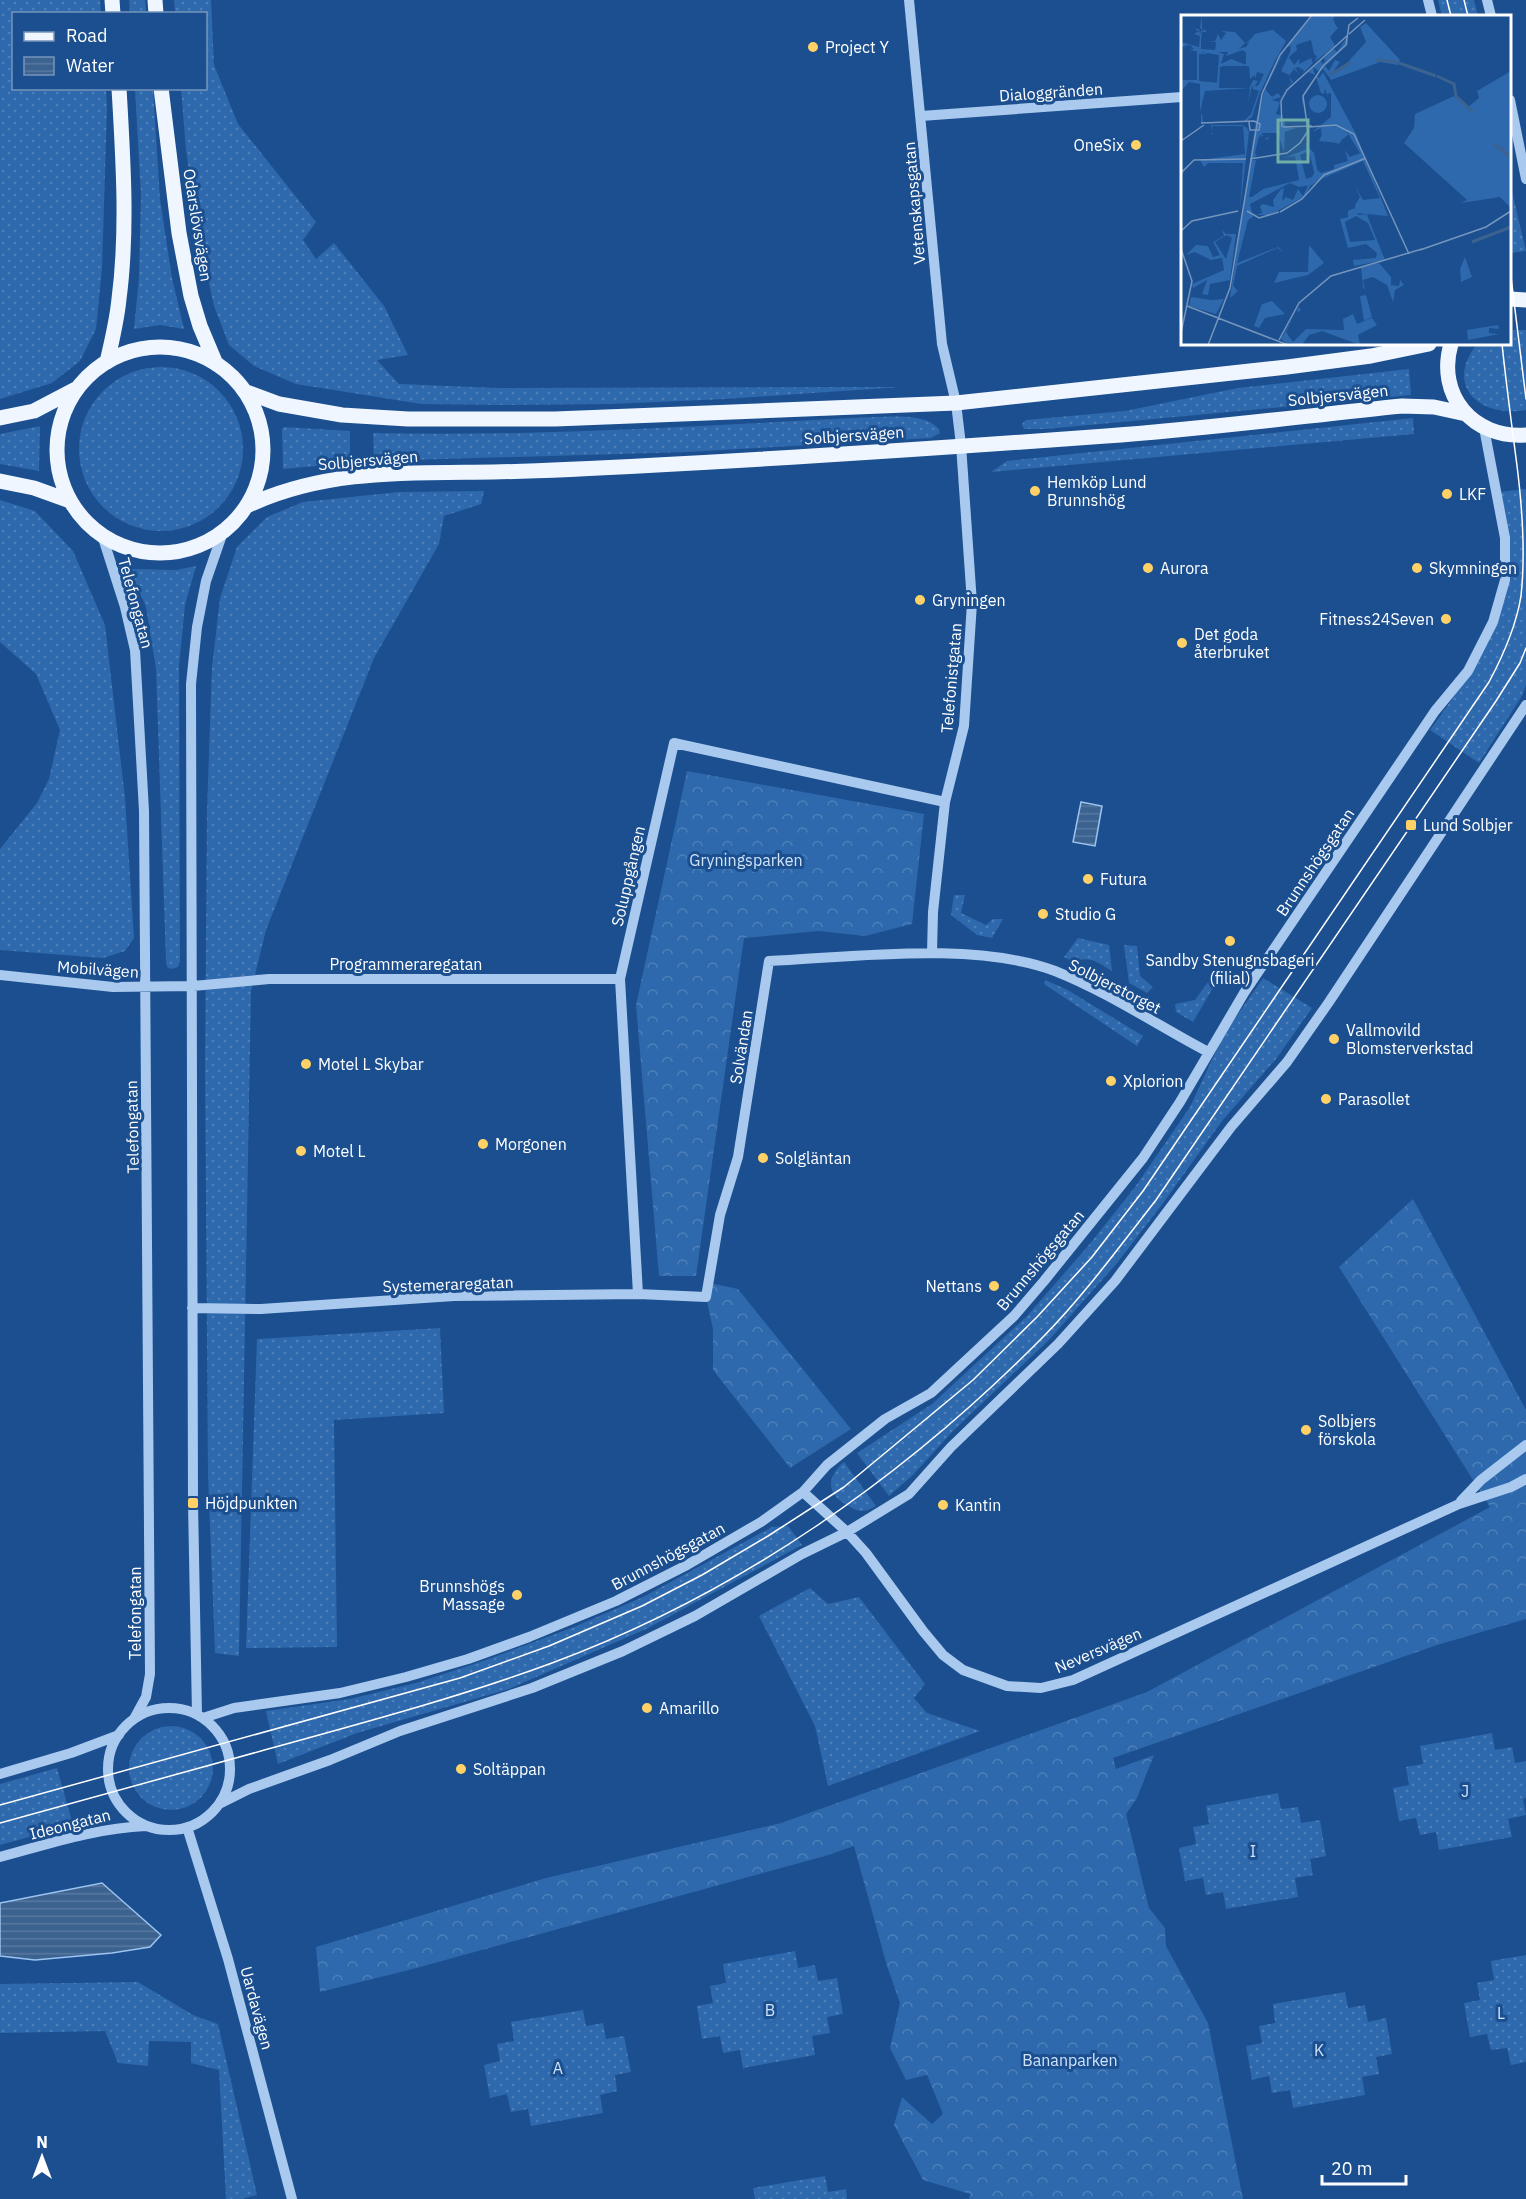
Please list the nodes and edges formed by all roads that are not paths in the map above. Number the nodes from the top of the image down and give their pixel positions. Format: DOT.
graph roads {
  1 [pos="909,0"];
  2 [pos="1428,0"];
  3 [pos="1487,0"];
  4 [pos="1432,15"];
  5 [pos="1491,15"];
  6 [pos="118,90"];
  7 [pos="161,90"];
  8 [pos="1181,97"];
  9 [pos="1511,109"];
  10 [pos="921,117"];
  11 [pos="1526,179"];
  12 [pos="1511,299"];
  13 [pos="1526,300"];
  14 [pos="1426,345"];
  15 [pos="1451,345"];
  16 [pos="107,362"];
  17 [pos="216,364"];
  18 [pos="76,390"];
  19 [pos="244,391"];
  20 [pos="956,403"];
  21 [pos="1466,414"];
  22 [pos="0,418"];
  23 [pos="1484,428"];
  24 [pos="1526,435"];
  25 [pos="961,446"];
  26 [pos="0,481"];
  27 [pos="70,501"];
  28 [pos="247,506"];
  29 [pos="223,532"];
  30 [pos="102,535"];
  31 [pos="1526,705"];
  32 [pos="945,802"];
  33 [pos="932,953"];
  34 [pos="0,975"];
  35 [pos="620,979"];
  36 [pos="194,986"];
  37 [pos="147,987"];
  38 [pos="1208,1052"];
  39 [pos="638,1294"];
  40 [pos="706,1297"];
  41 [pos="192,1308"];
  42 [pos="1526,1445"];
  43 [pos="1526,1479"];
  44 [pos="803,1492"];
  45 [pos="1459,1504"];
  46 [pos="847,1532"];
  47 [pos="200,1716"];
  48 [pos="134,1719"];
  49 [pos="118,1735"];
  50 [pos="0,1774"];
  51 [pos="219,1804"];
  52 [pos="148,1826"];
  53 [pos="187,1827"];
  54 [pos="0,1857"];
  55 [pos="292,2199"];
  1 -- 10 [label="street, Vetenskapsgatan"];
  2 -- 4 [label="street"];
  3 -- 5 [label="street"];
  6 -- 16 [label="main road"];
  7 -- 17 [label="main road, Odarslövsvägen"];
  8 -- 10 [label="street, Dialoggränden"];
  9 -- 11 [label="street"];
  10 -- 20 [label="street, Vetenskapsgatan"];
  12 -- 13 [label="main road"];
  14 -- 20 [label="main road, Solbjersvägen"];
  15 -- 21 [label="main road, Solbjersvägen"];
  16 -- 17 [label="main road"];
  16 -- 18 [label="main road"];
  17 -- 19 [label="main road"];
  18 -- 22 [label="main road"];
  18 -- 27 [label="main road"];
  19 -- 20 [label="main road, Solbjersvägen"];
  19 -- 28 [label="main road"];
  20 -- 25 [label="street, Telefonistgatan"];
  21 -- 23 [label="main road, Solbjersvägen"];
  21 -- 25 [label="main road, Solbjersvägen"];
  23 -- 24 [label="main road, Solbjersvägen"];
  23 -- 38 [label="street, Brunnshögsgatan"];
  25 -- 28 [label="main road, Solbjersvägen"];
  25 -- 32 [label="street, Telefonistgatan"];
  26 -- 27 [label="main road"];
  27 -- 30 [label="main road"];
  28 -- 29 [label="main road"];
  29 -- 30 [label="main road"];
  29 -- 36 [label="street"];
  30 -- 37 [label="street, Telefongatan"];
  31 -- 46 [label="street"];
  32 -- 33 [label="street, Telefonistgatan"];
  32 -- 35 [label="street, Soluppgången"];
  33 -- 38 [label="street, Solbjerstorget"];
  33 -- 40 [label="street, Solvändan"];
  34 -- 37 [label="street, Mobilvägen"];
  35 -- 36 [label="street, Programmeraregatan"];
  35 -- 39 [label="street, Soluppgången"];
  36 -- 37 [label="street, Mobilvägen"];
  36 -- 41 [label="street"];
  37 -- 48 [label="street, Telefongatan"];
  38 -- 44 [label="street, Brunnshögsgatan"];
  39 -- 40 [label="street, Systemeraregatan"];
  39 -- 41 [label="street, Systemeraregatan"];
  41 -- 47 [label="street"];
  42 -- 45 [label="street, Neversvägen"];
  43 -- 45 [label="street, Neversvägen"];
  44 -- 46 [label="street, Neversvägen"];
  44 -- 47 [label="street, Brunnshögsgatan"];
  45 -- 46 [label="street, Neversvägen"];
  46 -- 51 [label="street"];
  47 -- 48 [label="street"];
  47 -- 51 [label="street"];
  48 -- 49 [label="street"];
  49 -- 50 [label="street"];
  49 -- 52 [label="street"];
  51 -- 53 [label="street"];
  52 -- 53 [label="street"];
  52 -- 54 [label="street, Ideongatan"];
  53 -- 55 [label="street, Uardavägen"];
}
